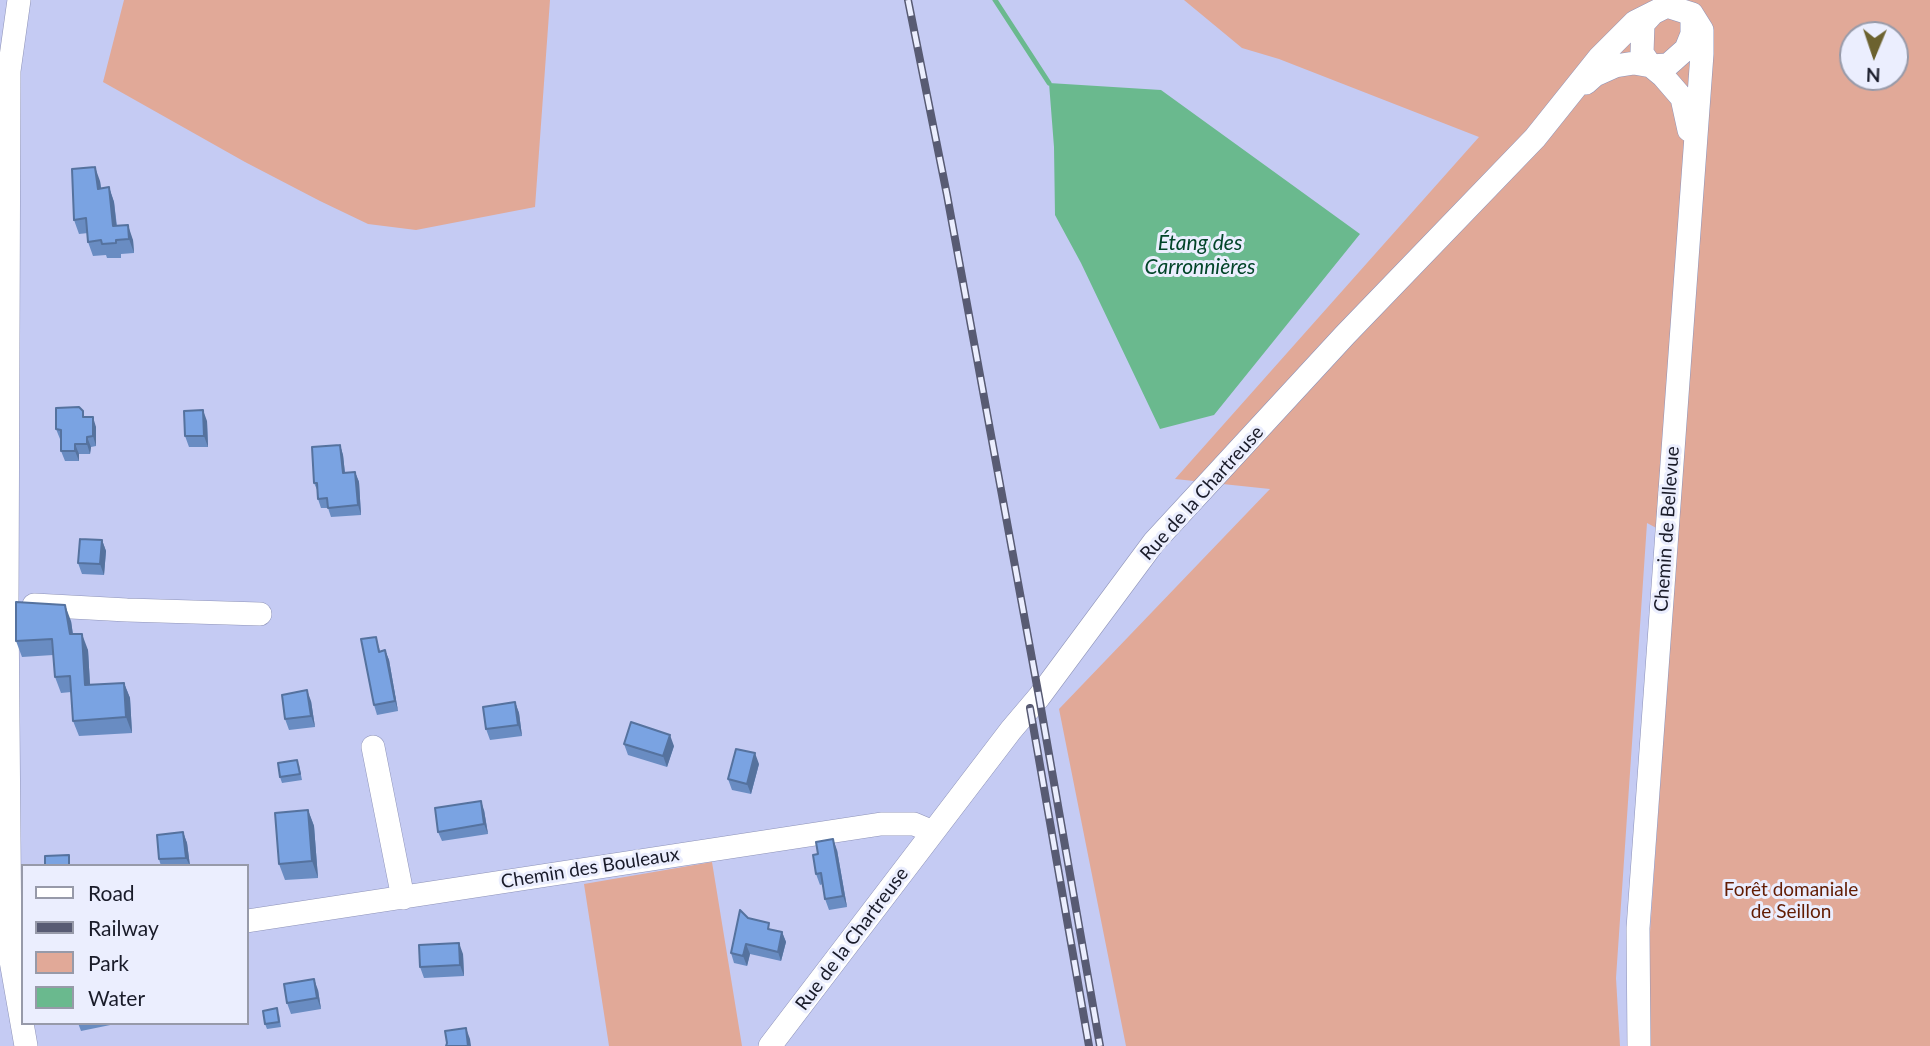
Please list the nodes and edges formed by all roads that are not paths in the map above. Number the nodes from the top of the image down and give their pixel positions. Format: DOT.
graph roads {
  1 [pos="19,0"];
  2 [pos="1653,13"];
  3 [pos="1692,14"];
  4 [pos="6,45"];
  5 [pos="1651,66"];
  6 [pos="1571,94"];
  7 [pos="1693,175"];
  8 [pos="7,603"];
  9 [pos="260,614"];
  10 [pos="373,747"];
  11 [pos="933,832"];
  12 [pos="403,898"];
  13 [pos="248,921"];
  14 [pos="11,954"];
  15 [pos="21,1015"];
  16 [pos="23,1025"];
  17 [pos="26,1046"];
  18 [pos="770,1046"];
  19 [pos="1639,1046"];
  1 -- 4 [label="street"];
  2 -- 3 [label="street"];
  2 -- 5 [label="street"];
  2 -- 6 [label="street, Rue de la Chartreuse"];
  3 -- 5 [label="street"];
  3 -- 7 [label="street, Chemin de Bellevue"];
  4 -- 8 [label="street"];
  5 -- 6 [label="street"];
  5 -- 7 [label="street"];
  6 -- 11 [label="street, Rue de la Chartreuse"];
  7 -- 19 [label="street, Chemin de Bellevue"];
  8 -- 9 [label="street"];
  8 -- 14 [label="street"];
  10 -- 12 [label="street"];
  11 -- 12 [label="street, Chemin des Bouleaux"];
  11 -- 18 [label="street, Rue de la Chartreuse"];
  12 -- 13 [label="street, Chemin des Bouleaux"];
  14 -- 15 [label="street"];
  16 -- 17 [label="street"];
}
